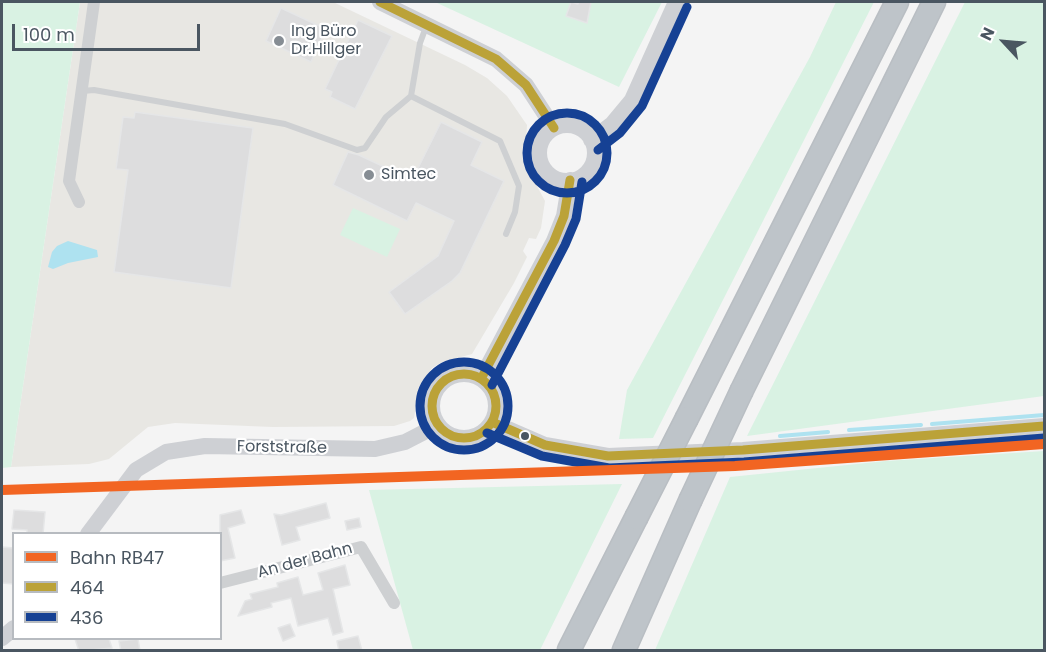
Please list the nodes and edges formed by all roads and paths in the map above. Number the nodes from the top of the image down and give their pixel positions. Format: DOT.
graph roads {
  1 [pos="94,2"];
  2 [pos="380,2"];
  3 [pos="676,2"];
  4 [pos="897,2"];
  5 [pos="934,2"];
  6 [pos="427,24"];
  7 [pos="81,91"];
  8 [pos="411,96"];
  9 [pos="554,128"];
  10 [pos="591,140"];
  11 [pos="570,180"];
  12 [pos="79,202"];
  13 [pos="506,234"];
  14 [pos="481,379"];
  15 [pos="492,423"];
  16 [pos="438,425"];
  17 [pos="1044,426"];
  18 [pos="90,532"];
  19 [pos="222,582"];
  20 [pos="394,603"];
  21 [pos="569,651"];
  22 [pos="624,651"];
  1 -- 7 [label="street"];
  2 -- 6 [label="main road"];
  3 -- 10 [label="main road"];
  4 -- 21 [label="highway, bridge"];
  5 -- 22 [label="highway, bridge"];
  6 -- 8 [label="lane"];
  6 -- 9 [label="main road"];
  7 -- 8 [label="lane"];
  7 -- 12 [label="street"];
  8 -- 13 [label="lane"];
  9 -- 10 [label="main road"];
  9 -- 11 [label="main road"];
  10 -- 11 [label="main road"];
  11 -- 14 [label="main road"];
  14 -- 15 [label="main road"];
  14 -- 16 [label="main road"];
  15 -- 16 [label="main road"];
  15 -- 17 [label="main road"];
  16 -- 18 [label="main road, Forststraße"];
  19 -- 20 [label="street, An der Bahn"];
}
